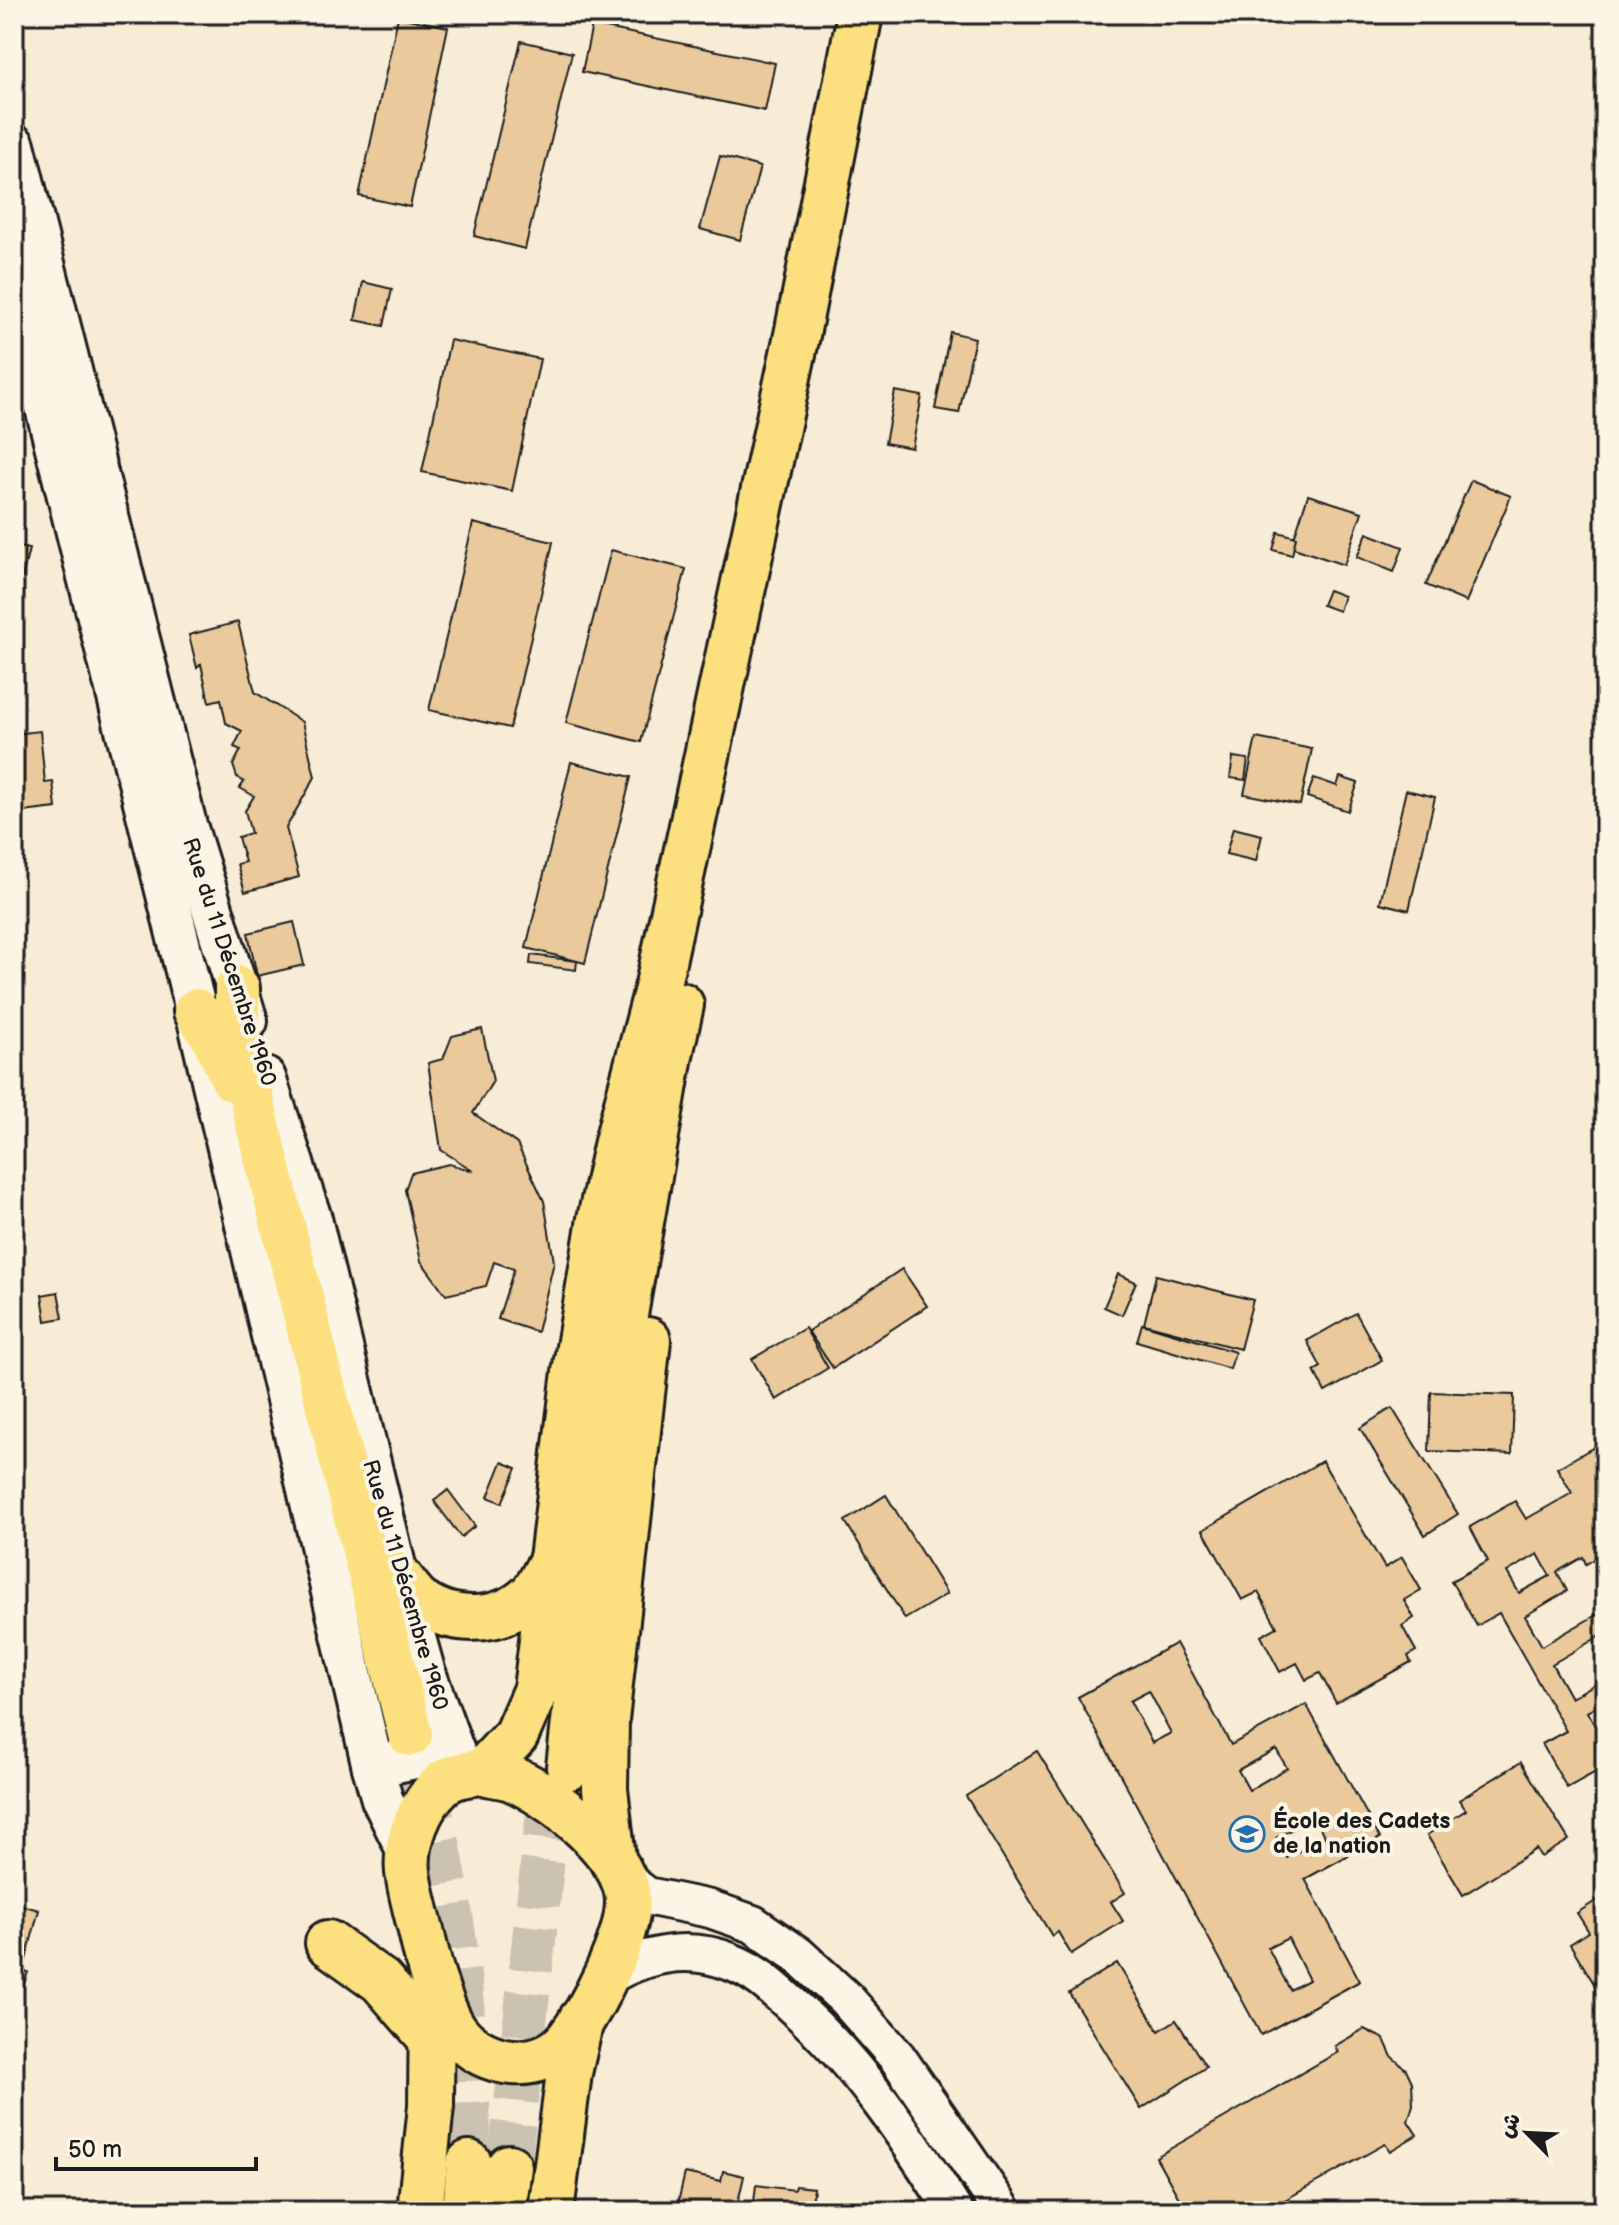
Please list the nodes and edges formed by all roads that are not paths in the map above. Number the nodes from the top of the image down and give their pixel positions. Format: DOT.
graph roads {
  1 [pos="860,14"];
  2 [pos="878,14"];
  3 [pos="14,145"];
  4 [pos="14,279"];
  5 [pos="676,975"];
  6 [pos="237,988"];
  7 [pos="196,1011"];
  8 [pos="554,1558"];
  9 [pos="397,1574"];
  10 [pos="391,1746"];
  11 [pos="466,1765"];
  12 [pos="561,1766"];
  13 [pos="408,1852"];
  14 [pos="618,1868"];
  15 [pos="328,1943"];
  16 [pos="431,1975"];
  17 [pos="603,1979"];
  18 [pos="582,2019"];
  19 [pos="433,2041"];
  20 [pos="490,2164"];
  21 [pos="420,2211"];
  22 [pos="447,2211"];
  23 [pos="465,2211"];
  24 [pos="503,2211"];
  25 [pos="523,2211"];
  26 [pos="551,2211"];
  27 [pos="954,2211"];
  28 [pos="1003,2211"];
  1 -- 5 [label="main road"];
  2 -- 5 [label="main road"];
  3 -- 6 [label="main road, Rue du 11 Décembre 1960"];
  4 -- 7 [label="main road, Rue du 11 Décembre 1960"];
  5 -- 8 [label="main road"];
  5 -- 12 [label="main road"];
  5 -- 14 [label="main road"];
  6 -- 9 [label="main road, Rue du 11 Décembre 1960"];
  6 -- 10 [label="main road"];
  7 -- 10 [label="main road"];
  8 -- 9 [label="main road"];
  8 -- 11 [label="main road"];
  9 -- 11 [label="main road, Rue du 11 Décembre 1960"];
  10 -- 11 [label="main road"];
  10 -- 13 [label="main road"];
  11 -- 13 [label="main road"];
  11 -- 14 [label="main road"];
  13 -- 16 [label="main road"];
  14 -- 17 [label="main road"];
  14 -- 28 [label="street"];
  15 -- 19 [label="main road"];
  16 -- 18 [label="main road"];
  16 -- 19 [label="main road"];
  17 -- 18 [label="main road"];
  17 -- 27 [label="street"];
  18 -- 26 [label="main road"];
  19 -- 21 [label="main road"];
  20 -- 22 [label="main road"];
  20 -- 23 [label="main road"];
  20 -- 24 [label="main road"];
  20 -- 25 [label="main road"];
}
